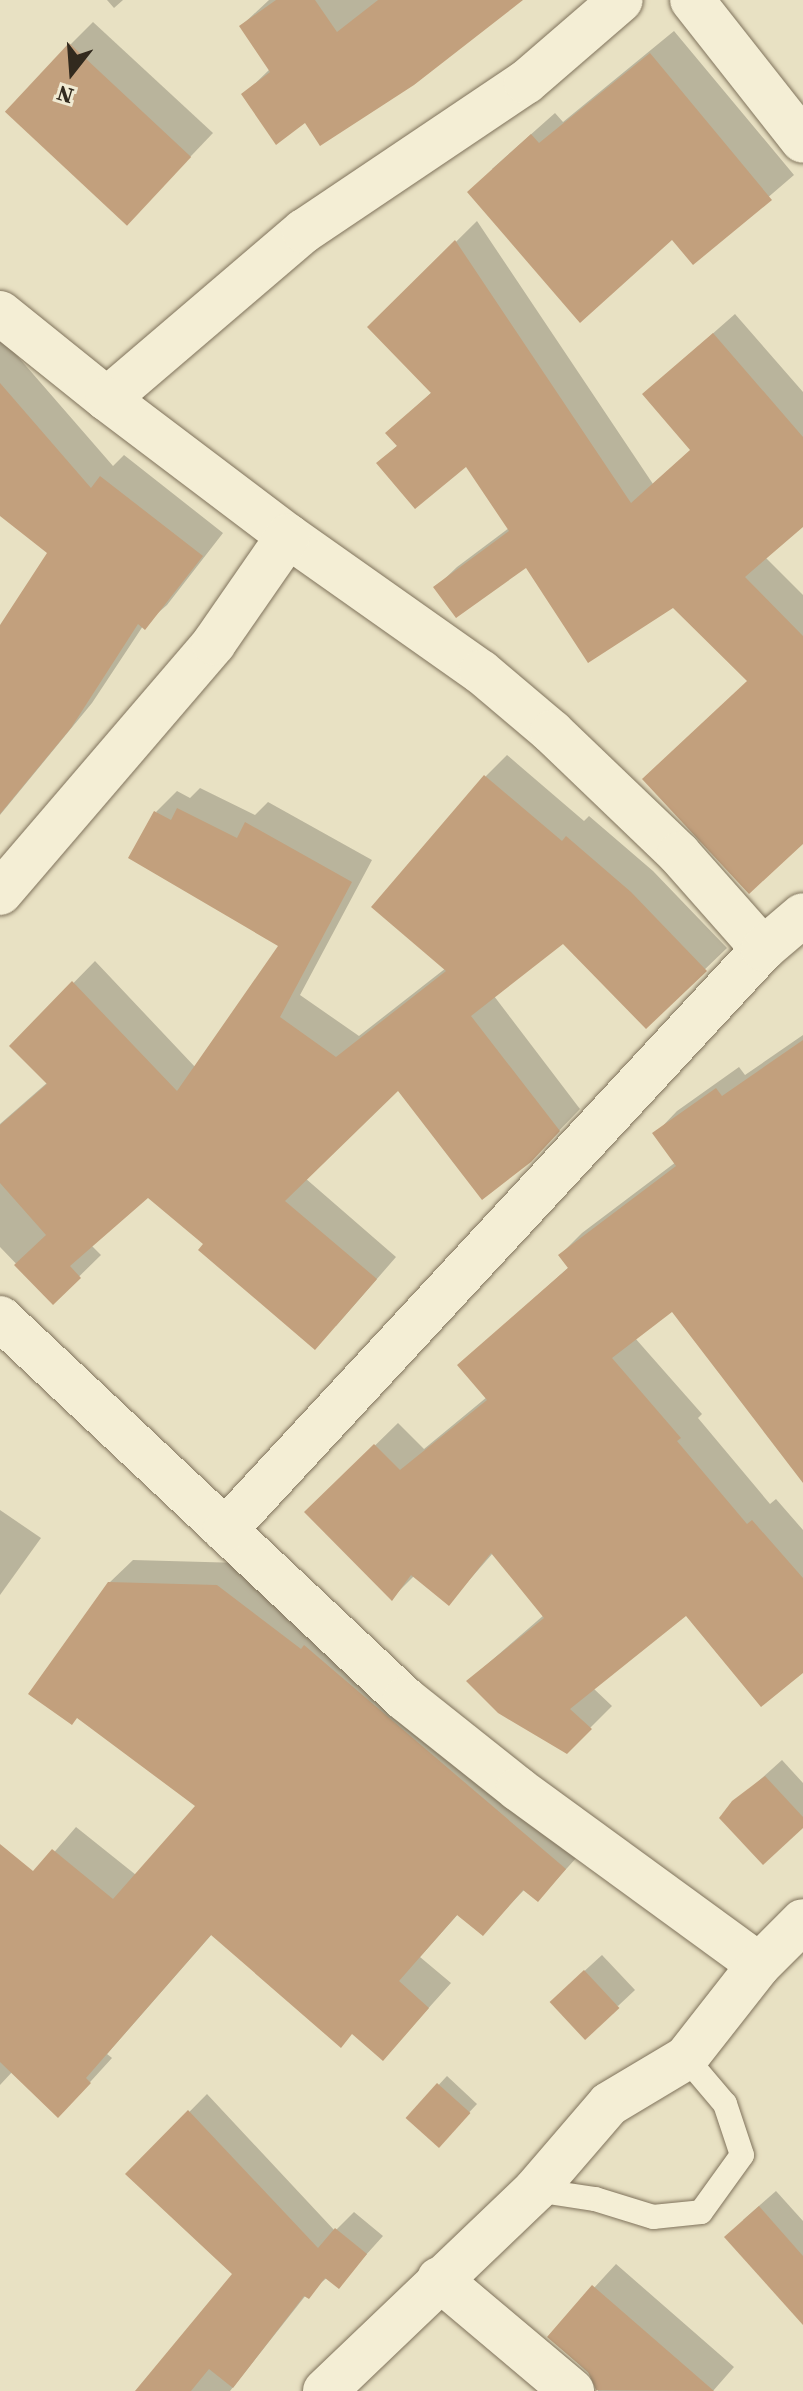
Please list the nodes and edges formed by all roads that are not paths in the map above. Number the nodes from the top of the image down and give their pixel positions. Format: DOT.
graph roads {
  1 [pos="621,0"];
  2 [pos="692,0"];
  3 [pos="803,141"];
  4 [pos="0,313"];
  5 [pos="107,399"];
  6 [pos="288,536"];
  7 [pos="0,893"];
  8 [pos="803,915"];
  9 [pos="763,949"];
  10 [pos="0,1318"];
  11 [pos="225,1530"];
  12 [pos="803,1921"];
  13 [pos="759,1965"];
  14 [pos="686,2058"];
  15 [pos="535,2190"];
  16 [pos="439,2279"];
  17 [pos="325,2391"];
  18 [pos="572,2391"];
  1 -- 5 [label="street"];
  2 -- 3 [label="street"];
  4 -- 5 [label="street"];
  5 -- 6 [label="street"];
  6 -- 7 [label="street"];
  6 -- 9 [label="street"];
  8 -- 9 [label="street"];
  9 -- 11 [label="street"];
  10 -- 11 [label="street"];
  11 -- 13 [label="street"];
  12 -- 13 [label="street"];
  13 -- 14 [label="street"];
  14 -- 15 [label="street"];
  14 -- 15 [label="lane"];
  15 -- 16 [label="street"];
  16 -- 17 [label="street"];
  16 -- 18 [label="street"];
}
